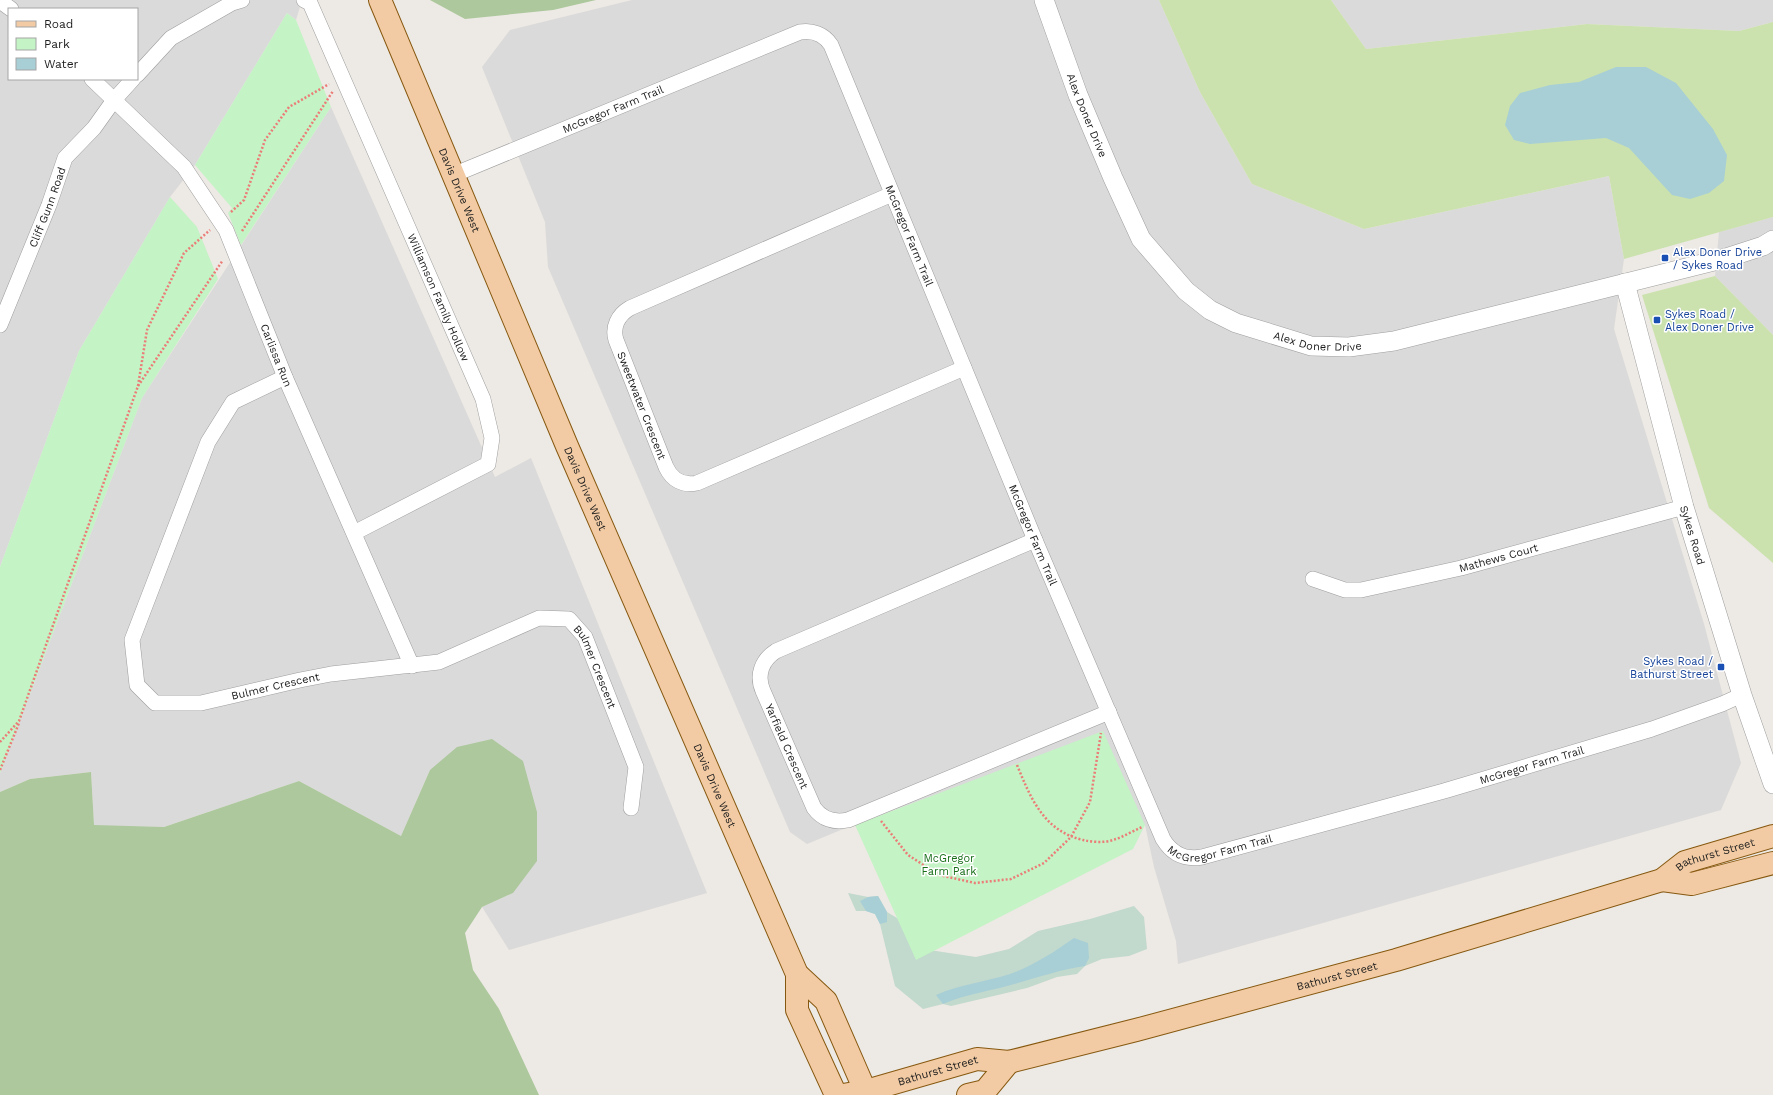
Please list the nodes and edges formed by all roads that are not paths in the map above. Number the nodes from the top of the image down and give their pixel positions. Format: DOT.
graph roads {
  1 [pos="242,0"];
  2 [pos="304,0"];
  3 [pos="380,0"];
  4 [pos="1044,0"];
  5 [pos="0,1"];
  6 [pos="10,8"];
  7 [pos="138,74"];
  8 [pos="93,80"];
  9 [pos="132,80"];
  10 [pos="114,100"];
  11 [pos="453,175"];
  12 [pos="892,194"];
  13 [pos="1773,240"];
  14 [pos="1625,283"];
  15 [pos="0,325"];
  16 [pos="964,368"];
  17 [pos="285,377"];
  18 [pos="1684,507"];
  19 [pos="354,533"];
  20 [pos="1035,540"];
  21 [pos="1313,579"];
  22 [pos="412,666"];
  23 [pos="1742,695"];
  24 [pos="1107,713"];
  25 [pos="1773,784"];
  26 [pos="631,808"];
  27 [pos="1773,836"];
  28 [pos="1773,862"];
  29 [pos="1662,880"];
  30 [pos="797,974"];
  31 [pos="1009,1062"];
  32 [pos="867,1093"];
  33 [pos="836,1095"];
  34 [pos="843,1095"];
  35 [pos="968,1095"];
  1 -- 7 [label="street"];
  2 -- 19 [label="street, Williamson Family Hollow"];
  3 -- 11 [label="main road, Davis Drive West"];
  4 -- 14 [label="street, Alex Doner Drive"];
  5 -- 6 [label="street"];
  8 -- 10 [label="street, Carlissa Run"];
  9 -- 10 [label="street"];
  10 -- 15 [label="street, Cliff Gunn Road"];
  10 -- 17 [label="street, Carlissa Run"];
  11 -- 12 [label="street, McGregor Farm Trail"];
  11 -- 30 [label="main road, Davis Drive West"];
  12 -- 16 [label="street, McGregor Farm Trail"];
  12 -- 16 [label="street, Sweetwater Crescent"];
  13 -- 14 [label="street, Alex Doner Drive"];
  14 -- 18 [label="street, Sykes Road"];
  16 -- 20 [label="street, McGregor Farm Trail"];
  17 -- 19 [label="street, Carlissa Run"];
  17 -- 22 [label="street, Bulmer Crescent"];
  18 -- 21 [label="street, Mathews Court"];
  18 -- 23 [label="street, Sykes Road"];
  19 -- 22 [label="street, Carlissa Run"];
  20 -- 24 [label="street, McGregor Farm Trail"];
  20 -- 24 [label="street, Yarfield Crescent"];
  22 -- 26 [label="street, Bulmer Crescent"];
  23 -- 24 [label="street, McGregor Farm Trail"];
  23 -- 25 [label="street, Sykes Road"];
  27 -- 29 [label="main road, Bathurst Street"];
  28 -- 29 [label="main road, Bathurst Street"];
  29 -- 31 [label="main road, Bathurst Street"];
  30 -- 32 [label="main road, Davis Drive West"];
  30 -- 33 [label="main road, Davis Drive West"];
  31 -- 32 [label="main road, Bathurst Street"];
  31 -- 35 [label="main road"];
  32 -- 34 [label="main road, Bathurst Street"];
}
